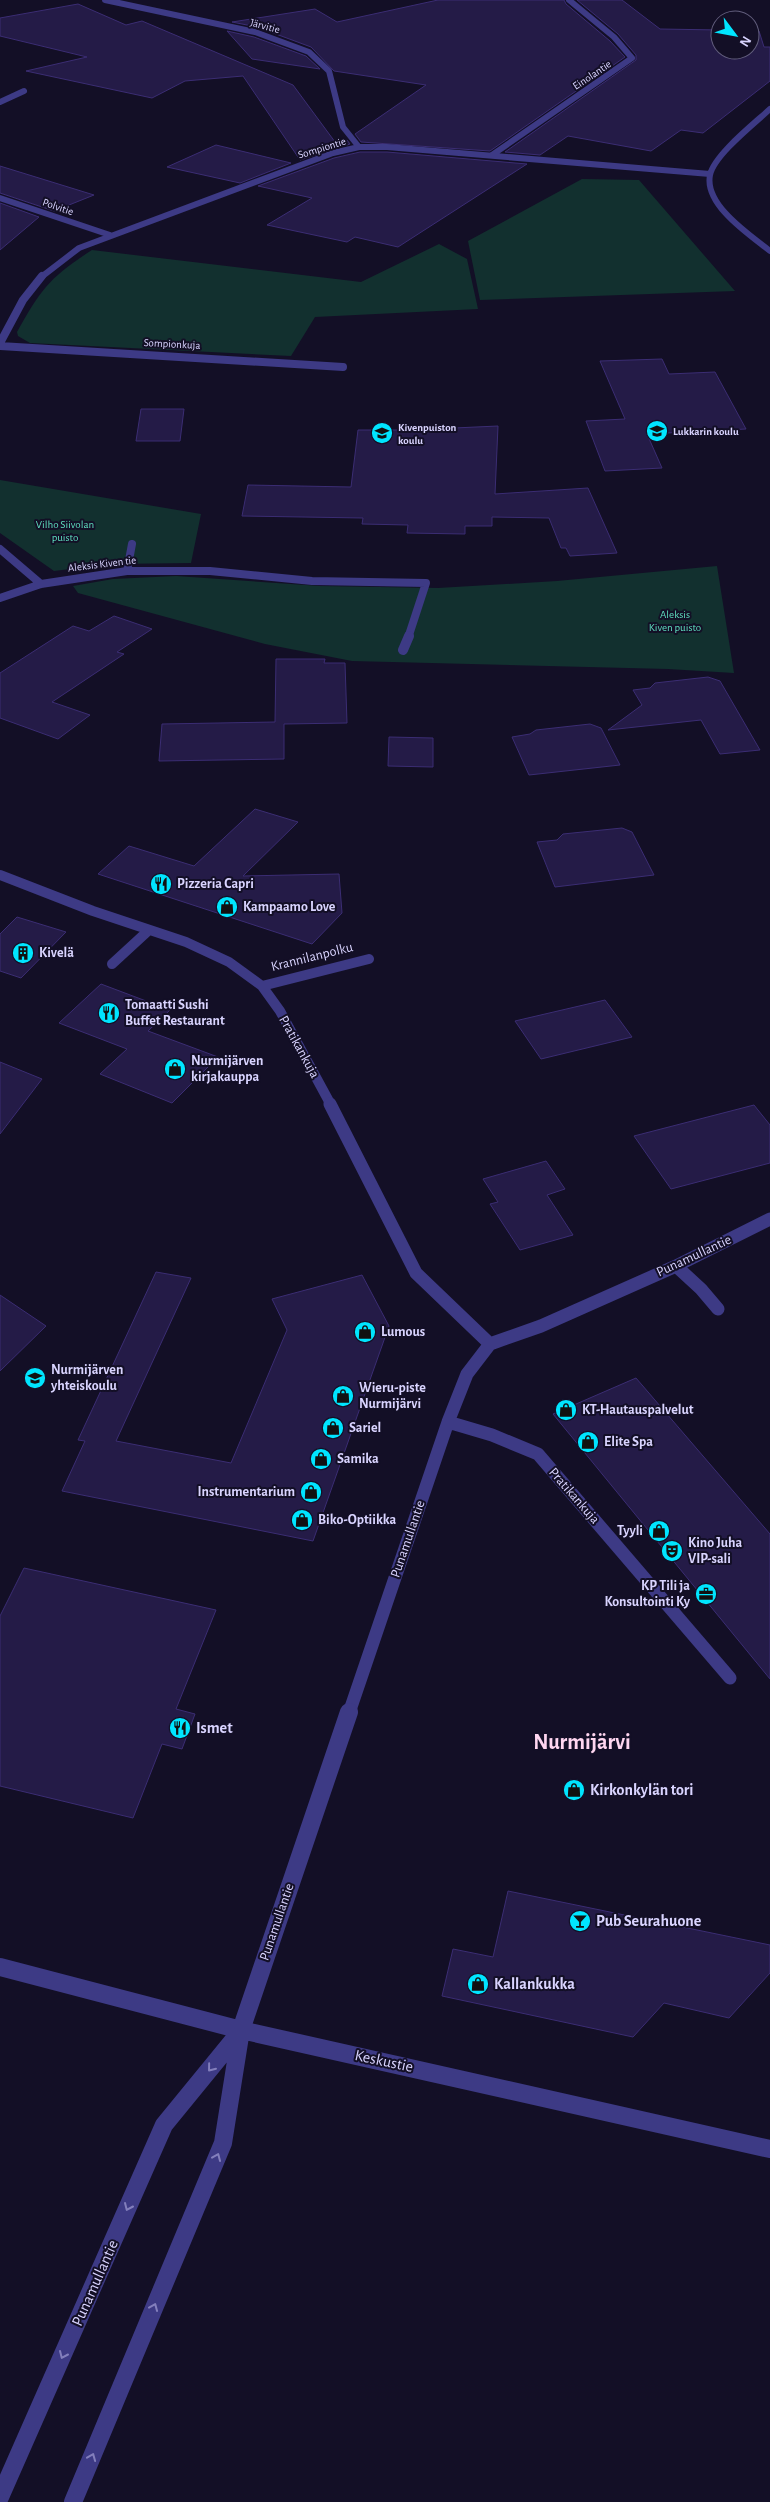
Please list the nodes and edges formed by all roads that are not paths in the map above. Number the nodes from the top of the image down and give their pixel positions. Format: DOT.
graph roads {
  1 [pos="105,0"];
  2 [pos="569,0"];
  3 [pos="24,91"];
  4 [pos="0,102"];
  5 [pos="770,109"];
  6 [pos="359,147"];
  7 [pos="492,155"];
  8 [pos="710,174"];
  9 [pos="0,198"];
  10 [pos="110,235"];
  11 [pos="770,251"];
  12 [pos="0,344"];
  13 [pos="343,368"];
  14 [pos="132,544"];
  15 [pos="0,549"];
  16 [pos="128,571"];
  17 [pos="41,584"];
  18 [pos="0,598"];
  19 [pos="403,650"];
  20 [pos="0,875"];
  21 [pos="149,930"];
  22 [pos="370,959"];
  23 [pos="112,964"];
  24 [pos="262,986"];
  25 [pos="770,1219"];
  26 [pos="676,1266"];
  27 [pos="718,1309"];
  28 [pos="490,1344"];
  29 [pos="448,1422"];
  30 [pos="730,1678"];
  31 [pos="0,1967"];
  32 [pos="241,2030"];
  33 [pos="770,2149"];
  34 [pos="0,2497"];
  35 [pos="73,2502"];
  1 -- 6 [label="street, Järvitie"];
  2 -- 7 [label="street, Einolantie"];
  3 -- 4 [label="street"];
  5 -- 8 [label="street"];
  6 -- 7 [label="street, Sompiontie"];
  6 -- 10 [label="street, Sompiontie"];
  7 -- 8 [label="street, Sompiontie"];
  8 -- 11 [label="street"];
  9 -- 10 [label="street, Polvitie"];
  10 -- 12 [label="street, Sompiontie"];
  12 -- 13 [label="street, Sompionkuja"];
  14 -- 16 [label="street"];
  15 -- 17 [label="street"];
  16 -- 17 [label="street, Aleksis Kiven tie"];
  16 -- 19 [label="street, Aleksis Kiven tie"];
  17 -- 18 [label="street, Aleksis Kiven tie"];
  20 -- 21 [label="street, Pratikankuja"];
  21 -- 23 [label="street"];
  21 -- 24 [label="street, Pratikankuja"];
  22 -- 24 [label="street, Krannilanpolku"];
  24 -- 28 [label="street, Pratikankuja"];
  25 -- 26 [label="street, Punamullantie"];
  26 -- 27 [label="street"];
  26 -- 28 [label="street, Punamullantie"];
  28 -- 29 [label="street, Punamullantie"];
  29 -- 30 [label="street, Pratikankuja"];
  29 -- 32 [label="street, Punamullantie"];
  31 -- 32 [label="street, Keskustie"];
  32 -- 33 [label="street, Keskustie"];
  32 -- 34 [label="street, Punamullantie, one-way"];
  35 -- 32 [label="street, Punamullantie, one-way"];
}
